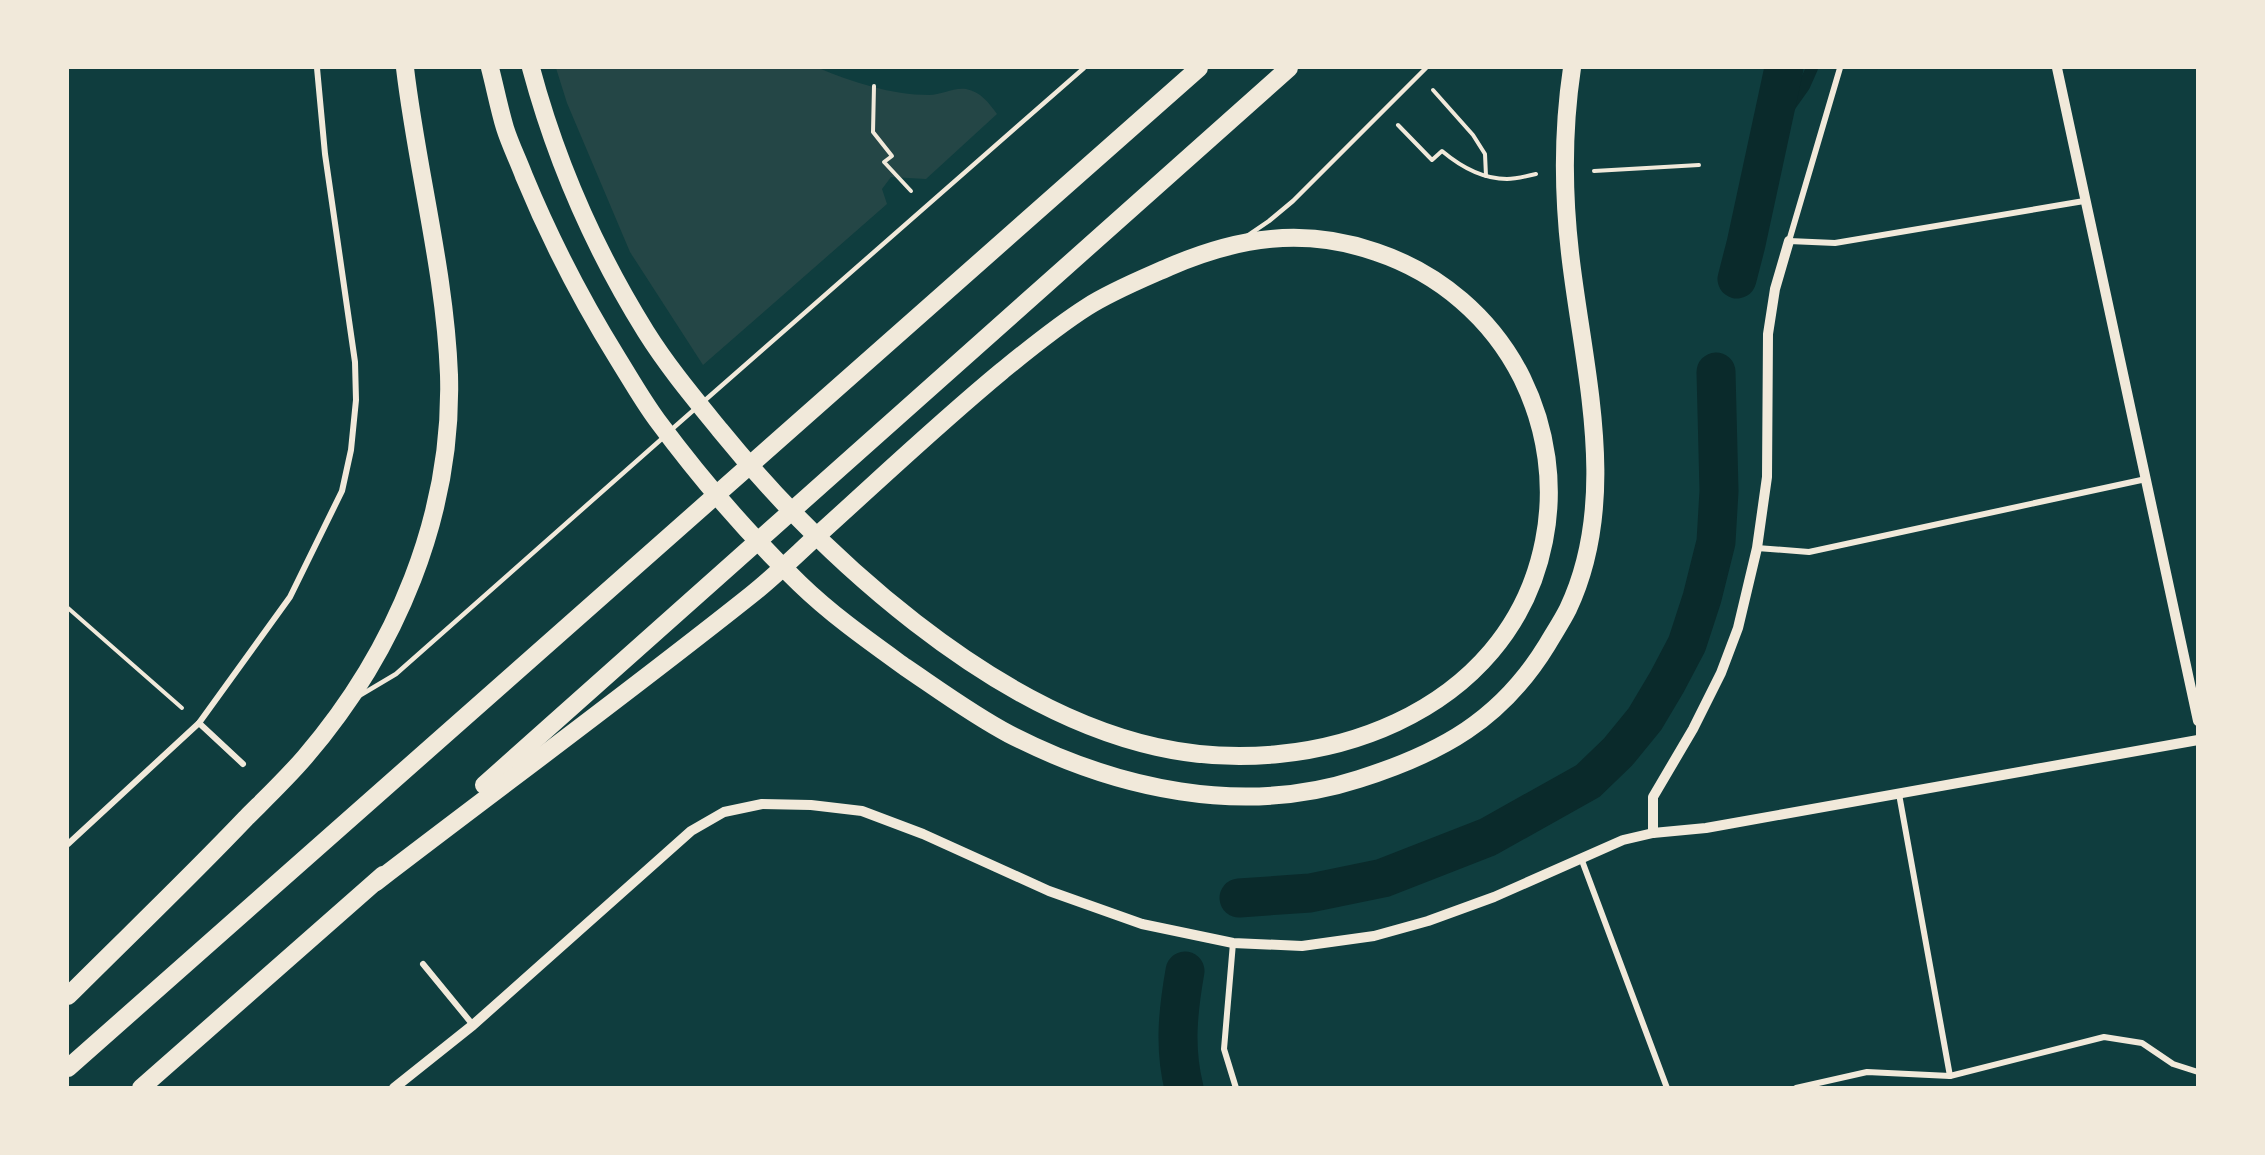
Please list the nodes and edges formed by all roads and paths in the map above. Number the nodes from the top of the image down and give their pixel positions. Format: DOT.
graph roads {
  1 [pos="317,68"];
  2 [pos="405,68"];
  3 [pos="490,68"];
  4 [pos="531,68"];
  5 [pos="1084,68"];
  6 [pos="1199,68"];
  7 [pos="1289,68"];
  8 [pos="1426,68"];
  9 [pos="1572,68"];
  10 [pos="1839,68"];
  11 [pos="2056,68"];
  12 [pos="1429,85"];
  13 [pos="874,86"];
  14 [pos="1407,135"];
  15 [pos="1698,165"];
  16 [pos="1546,172"];
  17 [pos="1587,172"];
  18 [pos="1486,176"];
  19 [pos="916,197"];
  20 [pos="2084,201"];
  21 [pos="1789,241"];
  22 [pos="1236,243"];
  23 [pos="2146,479"];
  24 [pos="1757,548"];
  25 [pos="68,608"];
  26 [pos="344,706"];
  27 [pos="2198,721"];
  28 [pos="199,723"];
  29 [pos="2198,740"];
  30 [pos="243,764"];
  31 [pos="1899,794"];
  32 [pos="1653,833"];
  33 [pos="68,844"];
  34 [pos="1581,858"];
  35 [pos="376,882"];
  36 [pos="1233,943"];
  37 [pos="423,964"];
  38 [pos="68,996"];
  39 [pos="473,1025"];
  40 [pos="68,1068"];
  41 [pos="2198,1072"];
  42 [pos="1950,1077"];
  43 [pos="141,1088"];
  44 [pos="394,1088"];
  45 [pos="1236,1088"];
  46 [pos="1667,1088"];
  47 [pos="1796,1088"];
  1 -- 28 [label="street"];
  2 -- 26 [label="highway"];
  3 -- 9 [label="highway"];
  4 -- 22 [label="highway"];
  5 -- 26 [label="lane"];
  6 -- 40 [label="highway"];
  7 -- 35 [label="highway"];
  8 -- 22 [label="lane"];
  10 -- 21 [label="street"];
  11 -- 20 [label="street"];
  12 -- 18 [label="path"];
  13 -- 19 [label="path"];
  14 -- 18 [label="path"];
  15 -- 17 [label="path"];
  16 -- 18 [label="path"];
  20 -- 21 [label="street"];
  20 -- 23 [label="street"];
  21 -- 24 [label="street"];
  22 -- 35 [label="highway"];
  23 -- 24 [label="street"];
  23 -- 27 [label="street"];
  24 -- 32 [label="street"];
  25 -- 28 [label="path"];
  26 -- 38 [label="highway"];
  28 -- 30 [label="street"];
  28 -- 33 [label="street"];
  29 -- 31 [label="street"];
  31 -- 32 [label="street"];
  31 -- 42 [label="street"];
  32 -- 34 [label="street"];
  34 -- 36 [label="street"];
  34 -- 46 [label="street"];
  35 -- 43 [label="highway"];
  36 -- 39 [label="street"];
  36 -- 45 [label="street"];
  37 -- 39 [label="street"];
  39 -- 44 [label="street"];
  41 -- 42 [label="street"];
  42 -- 47 [label="street"];
}
